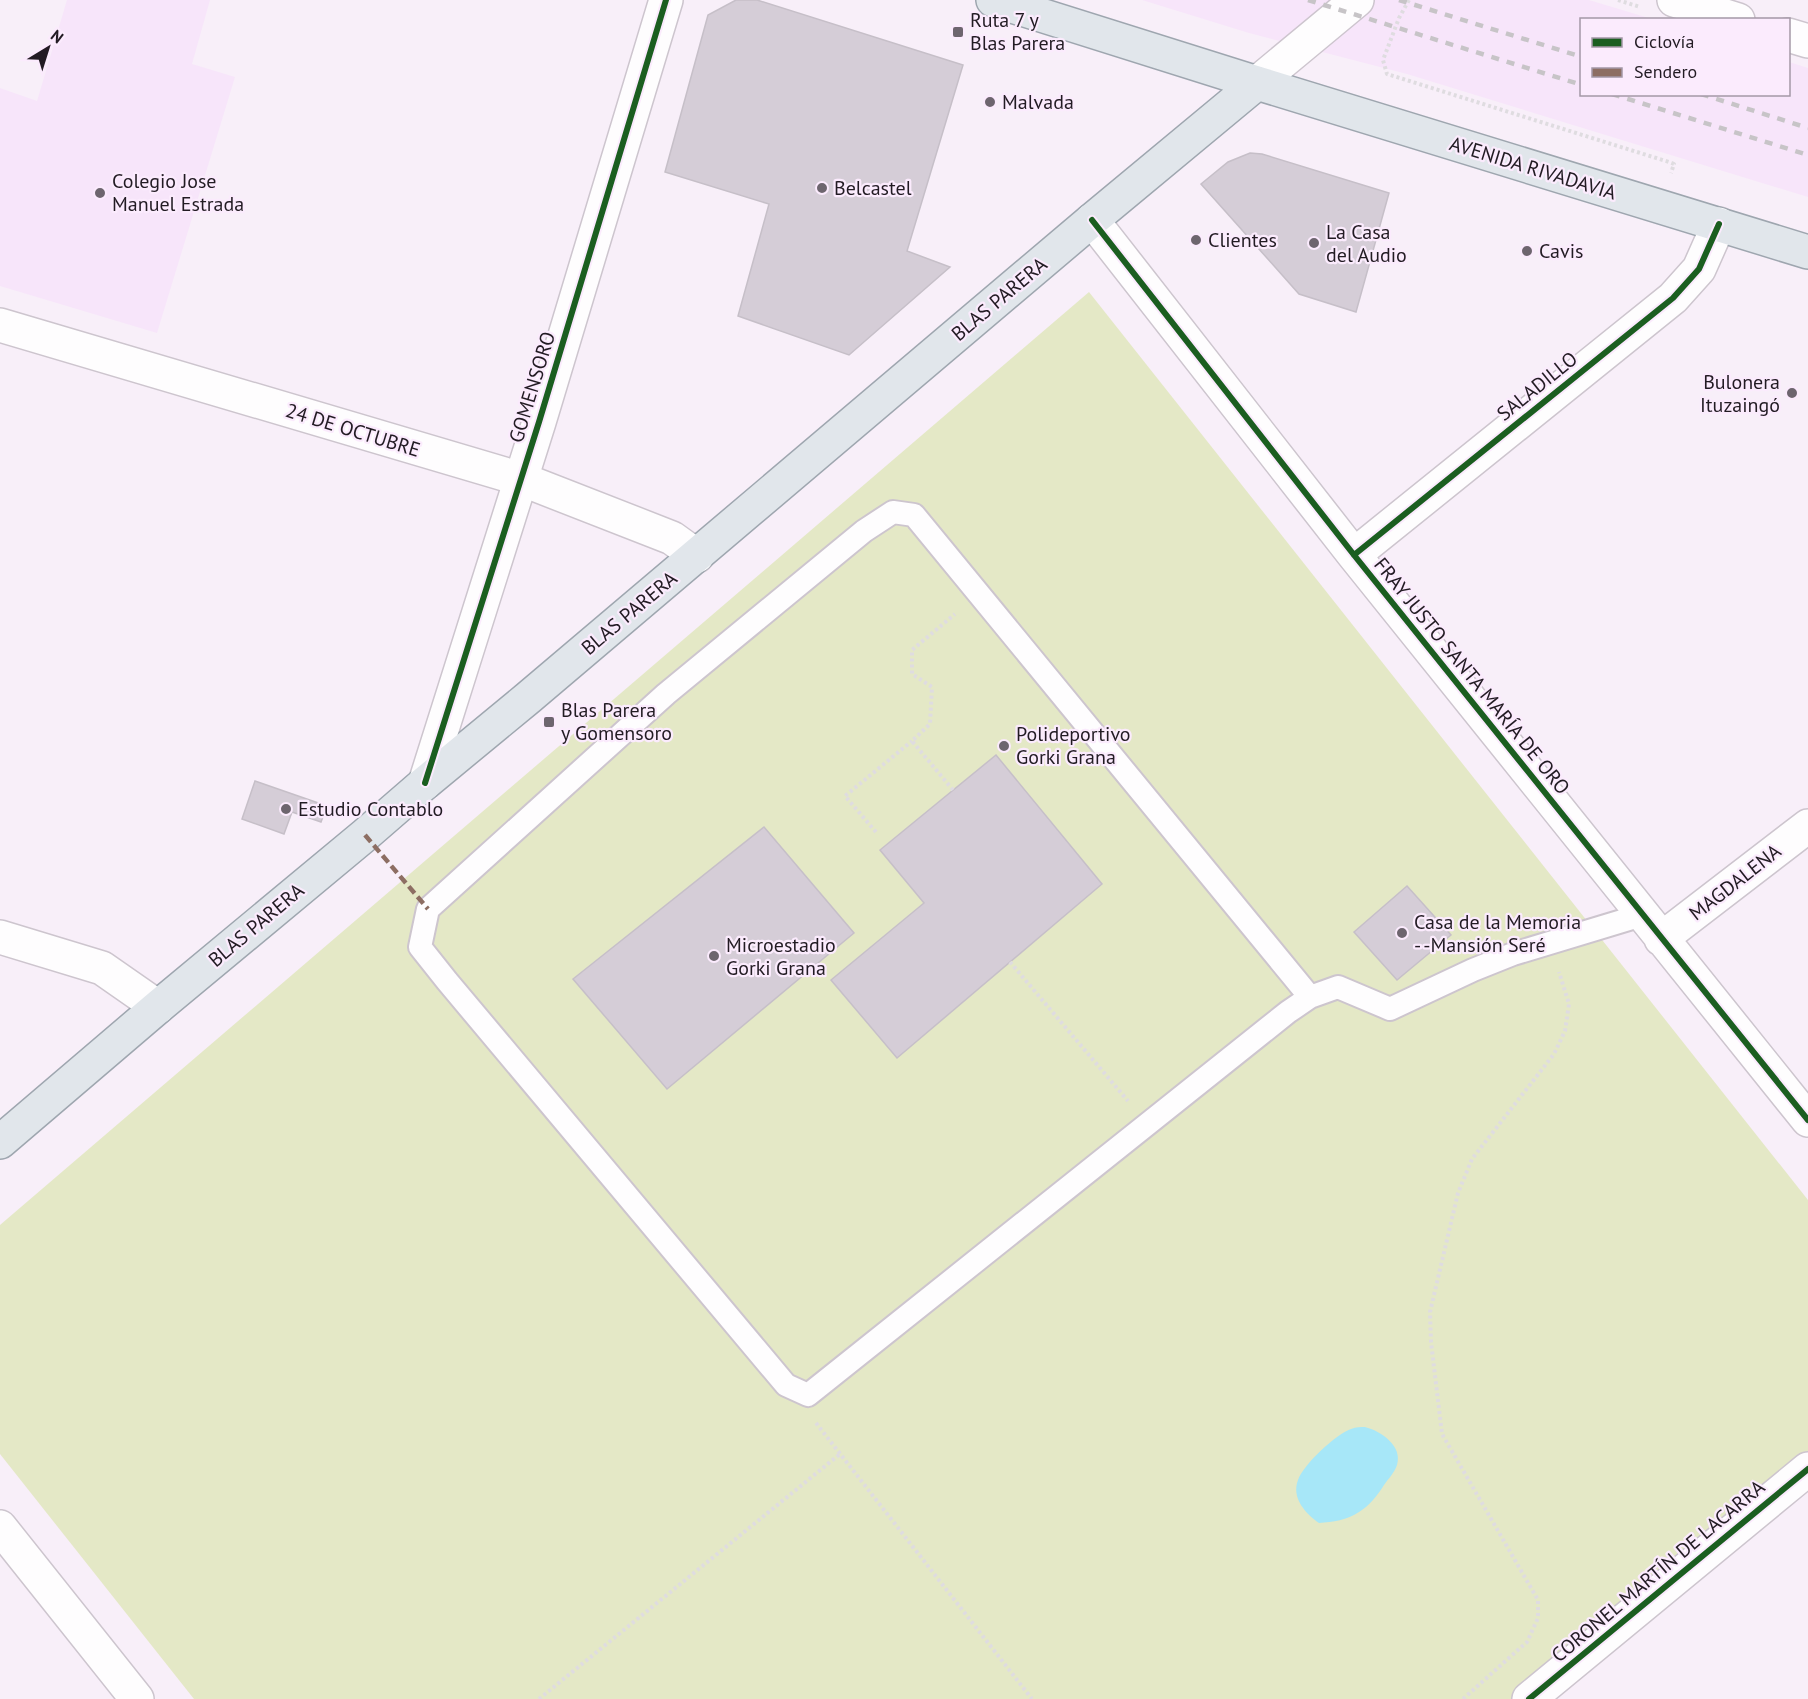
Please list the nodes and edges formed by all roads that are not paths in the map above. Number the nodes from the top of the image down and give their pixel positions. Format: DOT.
graph roads {
  1 [pos="666,0"];
  2 [pos="993,0"];
  3 [pos="1357,0"];
  4 [pos="1674,0"];
  5 [pos="1732,18"];
  6 [pos="1790,36"];
  7 [pos="1808,41"];
  8 [pos="1257,83"];
  9 [pos="1092,220"];
  10 [pos="1719,224"];
  11 [pos="1808,252"];
  12 [pos="0,325"];
  13 [pos="521,479"];
  14 [pos="1354,555"];
  15 [pos="698,556"];
  16 [pos="425,783"];
  17 [pos="1808,826"];
  18 [pos="1651,927"];
  19 [pos="0,937"];
  20 [pos="1310,997"];
  21 [pos="158,1007"];
  22 [pos="1808,1120"];
  23 [pos="0,1142"];
  24 [pos="1808,1469"];
  25 [pos="0,1527"];
  26 [pos="137,1699"];
  27 [pos="1529,1699"];
  1 -- 13 [label="street, GOMENSORO"];
  2 -- 8 [label="main road, AVENIDA RIVADAVIA"];
  3 -- 8 [label="street"];
  4 -- 5 [label="street"];
  6 -- 7 [label="street"];
  8 -- 9 [label="main road, BLAS PARERA"];
  8 -- 10 [label="main road, AVENIDA RIVADAVIA"];
  9 -- 14 [label="street, FRAY JUSTO SANTA MARÍA DE ORO"];
  9 -- 15 [label="main road, BLAS PARERA"];
  10 -- 11 [label="main road, AVENIDA RIVADAVIA"];
  10 -- 14 [label="street, SALADILLO"];
  12 -- 13 [label="street, 24 DE OCTUBRE"];
  13 -- 15 [label="street, 24 DE OCTUBRE"];
  13 -- 16 [label="street, GOMENSORO"];
  14 -- 18 [label="street, FRAY JUSTO SANTA MARÍA DE ORO"];
  15 -- 16 [label="main road, BLAS PARERA"];
  16 -- 21 [label="main road, BLAS PARERA"];
  17 -- 18 [label="street, MAGDALENA"];
  18 -- 20 [label="lane"];
  18 -- 22 [label="street, FRAY JUSTO SANTA MARÍA DE ORO"];
  19 -- 21 [label="street"];
  20 -- 20 [label="lane"];
  21 -- 23 [label="main road, BLAS PARERA"];
  24 -- 27 [label="street, CORONEL MARTÍN DE LACARRA"];
  25 -- 26 [label="street"];
}
